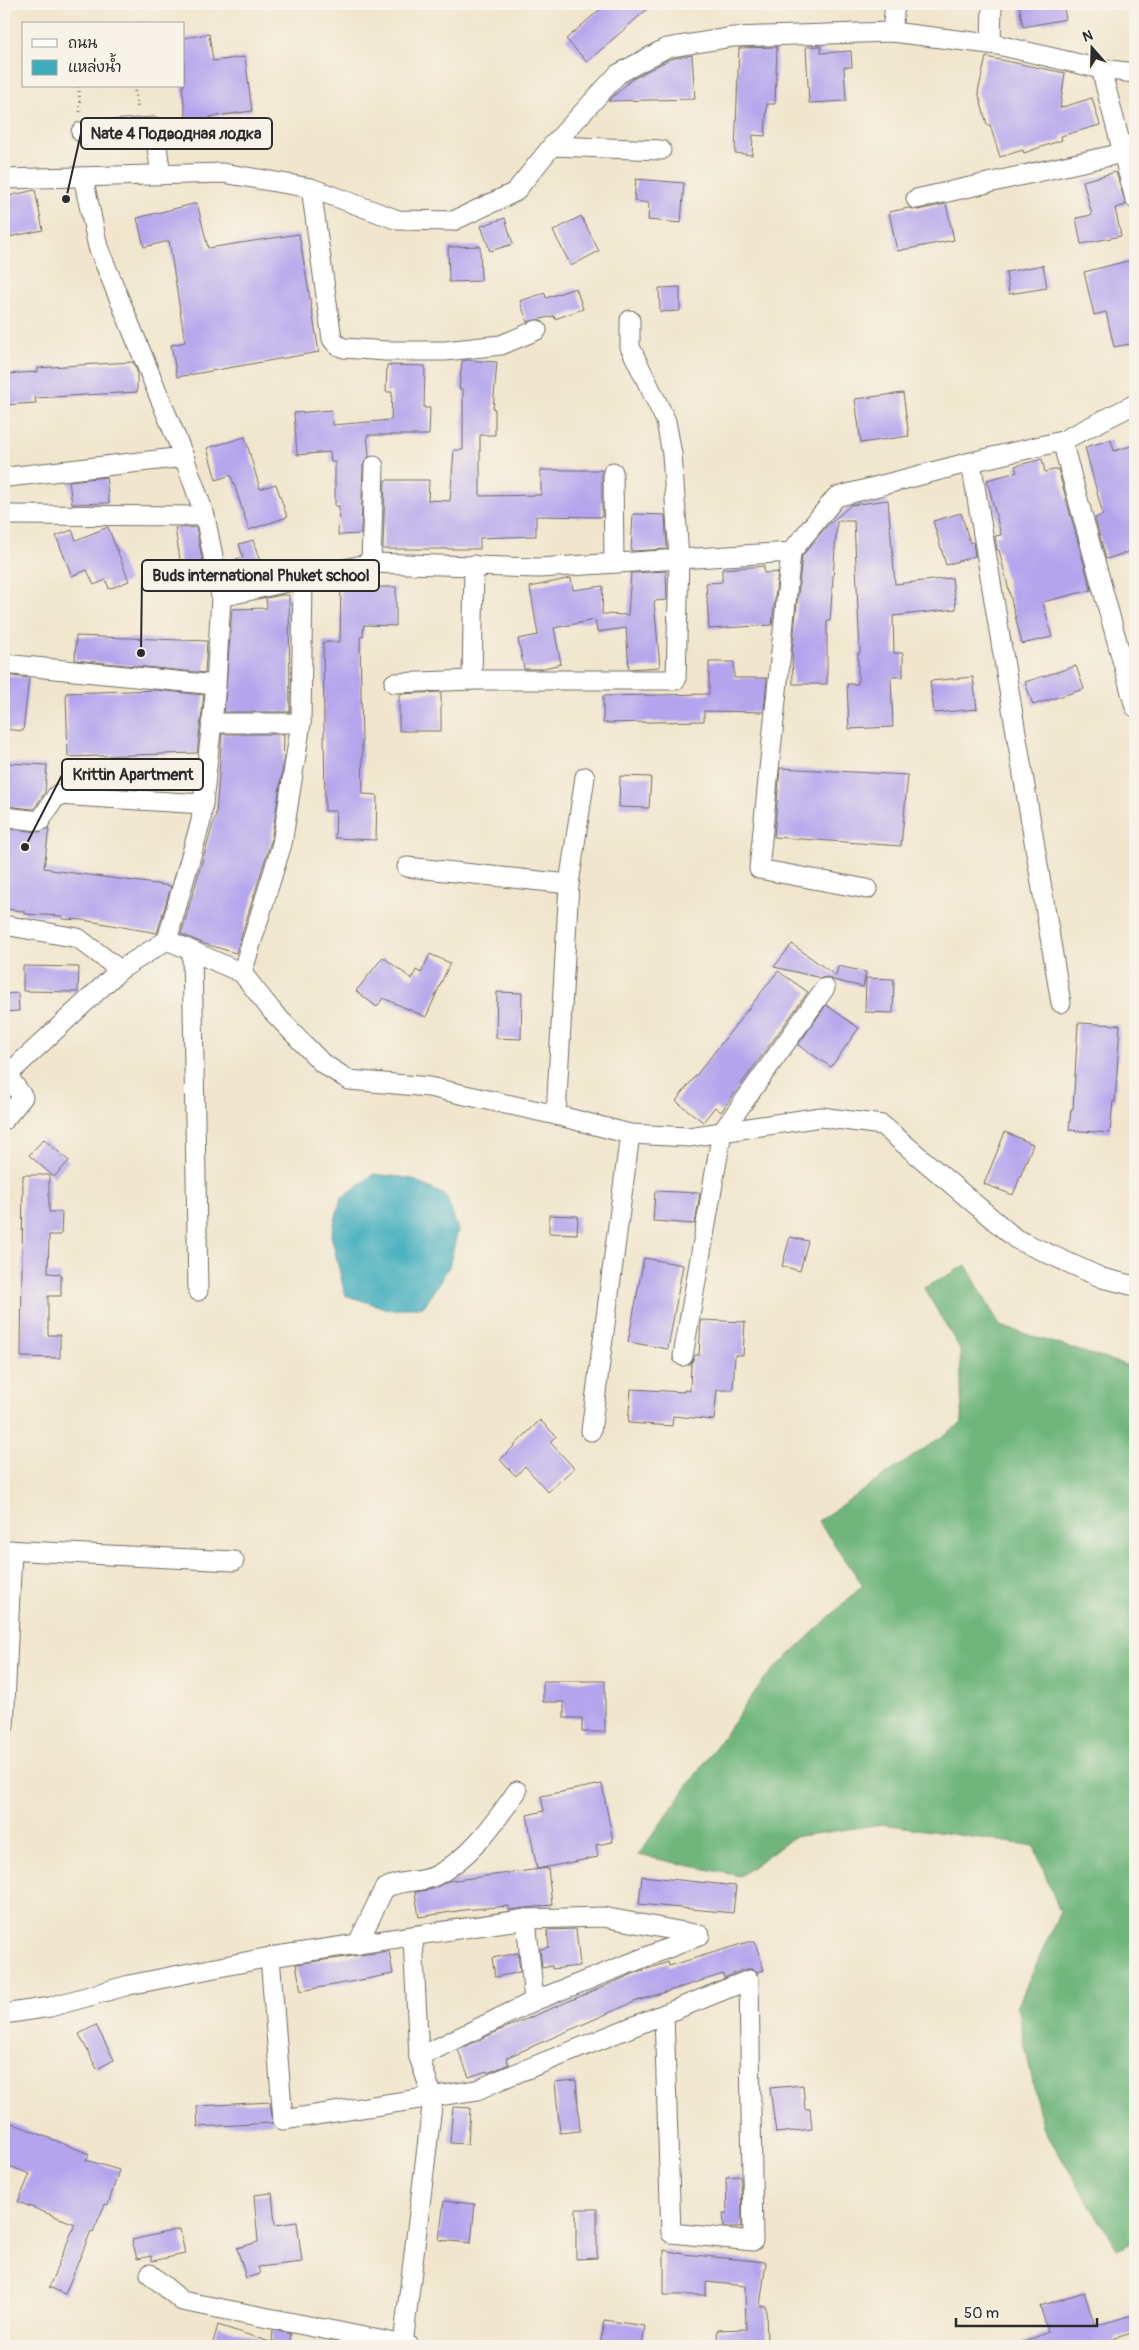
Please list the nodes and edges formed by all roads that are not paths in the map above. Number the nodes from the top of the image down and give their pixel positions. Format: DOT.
graph roads {
  1 [pos="895,4"];
  2 [pos="992,4"];
  3 [pos="892,32"];
  4 [pos="991,44"];
  5 [pos="1101,69"];
  6 [pos="1135,73"];
  7 [pos="81,132"];
  8 [pos="552,146"];
  9 [pos="661,150"];
  10 [pos="1123,154"];
  11 [pos="161,174"];
  12 [pos="83,178"];
  13 [pos="4,179"];
  14 [pos="311,188"];
  15 [pos="916,199"];
  16 [pos="1135,200"];
  17 [pos="630,320"];
  18 [pos="537,330"];
  19 [pos="1135,404"];
  20 [pos="1062,441"];
  21 [pos="184,457"];
  22 [pos="971,462"];
  23 [pos="374,466"];
  24 [pos="613,472"];
  25 [pos="8,477"];
  26 [pos="4,515"];
  27 [pos="204,516"];
  28 [pos="791,552"];
  29 [pos="679,558"];
  30 [pos="371,563"];
  31 [pos="614,563"];
  32 [pos="474,565"];
  33 [pos="303,577"];
  34 [pos="221,597"];
  35 [pos="4,664"];
  36 [pos="472,680"];
  37 [pos="394,683"];
  38 [pos="216,685"];
  39 [pos="1135,707"];
  40 [pos="211,722"];
  41 [pos="301,723"];
  42 [pos="585,777"];
  43 [pos="203,804"];
  44 [pos="4,817"];
  45 [pos="407,867"];
  46 [pos="569,884"];
  47 [pos="867,889"];
  48 [pos="4,925"];
  49 [pos="167,940"];
  50 [pos="192,951"];
  51 [pos="120,970"];
  52 [pos="242,973"];
  53 [pos="826,988"];
  54 [pos="1061,1003"];
  55 [pos="6,1077"];
  56 [pos="556,1115"];
  57 [pos="4,1120"];
  58 [pos="722,1132"];
  59 [pos="630,1134"];
  60 [pos="1135,1286"];
  61 [pos="198,1291"];
  62 [pos="683,1356"];
  63 [pos="591,1431"];
  64 [pos="8,1550"];
  65 [pos="234,1561"];
  66 [pos="4,1686"];
  67 [pos="4,1726"];
  68 [pos="517,1791"];
  69 [pos="526,1920"];
  70 [pos="413,1938"];
  71 [pos="357,1945"];
  72 [pos="270,1957"];
  73 [pos="534,2001"];
  74 [pos="4,2014"];
  75 [pos="664,2014"];
  76 [pos="419,2057"];
  77 [pos="432,2098"];
  78 [pos="150,2274"];
  79 [pos="407,2345"];
  1 -- 3 [label="street"];
  2 -- 4 [label="street"];
  3 -- 4 [label="street"];
  3 -- 8 [label="street"];
  4 -- 5 [label="street"];
  5 -- 6 [label="street"];
  5 -- 10 [label="street"];
  7 -- 11 [label="street"];
  8 -- 9 [label="street"];
  8 -- 14 [label="street"];
  10 -- 15 [label="street"];
  10 -- 16 [label="street"];
  11 -- 12 [label="street"];
  11 -- 14 [label="street"];
  12 -- 13 [label="street"];
  12 -- 21 [label="street"];
  14 -- 18 [label="street"];
  17 -- 29 [label="street"];
  19 -- 20 [label="street"];
  20 -- 22 [label="street"];
  20 -- 39 [label="street"];
  21 -- 25 [label="street"];
  21 -- 27 [label="street"];
  22 -- 28 [label="street"];
  22 -- 54 [label="street"];
  23 -- 30 [label="street"];
  24 -- 31 [label="street"];
  26 -- 27 [label="street"];
  27 -- 34 [label="street"];
  28 -- 29 [label="street"];
  28 -- 47 [label="street"];
  29 -- 31 [label="street"];
  29 -- 36 [label="street"];
  30 -- 32 [label="street"];
  30 -- 33 [label="street"];
  31 -- 32 [label="street"];
  32 -- 36 [label="street"];
  33 -- 34 [label="street"];
  33 -- 41 [label="street"];
  34 -- 38 [label="street"];
  35 -- 38 [label="street"];
  36 -- 37 [label="street"];
  38 -- 40 [label="street"];
  40 -- 41 [label="street"];
  40 -- 43 [label="street"];
  41 -- 52 [label="street"];
  42 -- 46 [label="street"];
  43 -- 44 [label="street"];
  43 -- 49 [label="street"];
  45 -- 46 [label="street"];
  46 -- 56 [label="street"];
  48 -- 51 [label="street"];
  49 -- 50 [label="street"];
  49 -- 51 [label="street"];
  50 -- 52 [label="street"];
  50 -- 61 [label="street"];
  51 -- 55 [label="street"];
  52 -- 56 [label="street"];
  53 -- 58 [label="street"];
  55 -- 57 [label="street"];
  56 -- 59 [label="street"];
  58 -- 59 [label="street"];
  58 -- 60 [label="street"];
  58 -- 62 [label="street"];
  59 -- 63 [label="street"];
  64 -- 65 [label="street"];
  64 -- 66 [label="street"];
  66 -- 67 [label="street"];
  68 -- 71 [label="street"];
  69 -- 70 [label="street"];
  69 -- 73 [label="street"];
  69 -- 73 [label="street"];
  70 -- 71 [label="street"];
  70 -- 76 [label="street"];
  71 -- 72 [label="street"];
  72 -- 74 [label="street"];
  72 -- 77 [label="street"];
  73 -- 76 [label="street"];
  75 -- 75 [label="street"];
  75 -- 77 [label="street"];
  76 -- 77 [label="street"];
  77 -- 79 [label="street"];
  78 -- 79 [label="street"];
}
